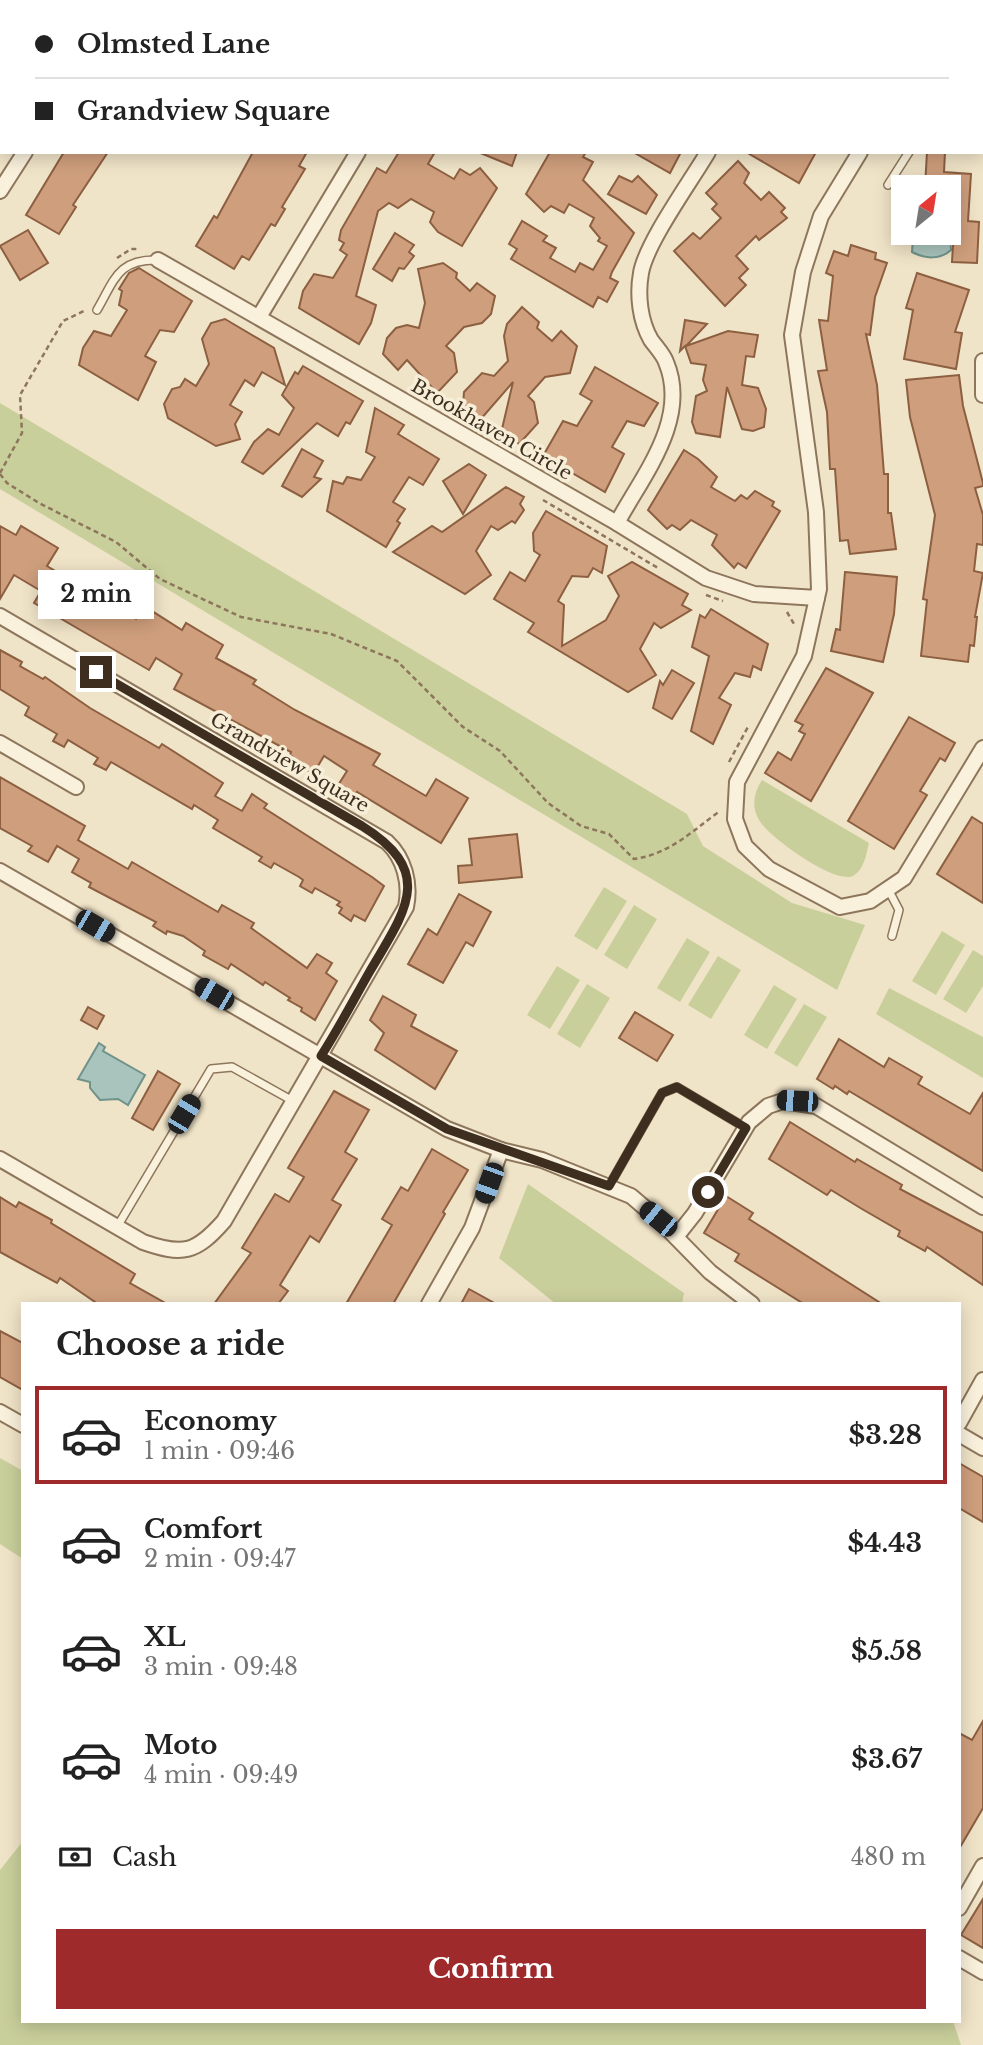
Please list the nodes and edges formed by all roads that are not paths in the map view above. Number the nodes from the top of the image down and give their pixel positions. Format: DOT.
graph roads {
  1 [pos="24,154"];
  2 [pos="357,154"];
  3 [pos="707,154"];
  4 [pos="859,154"];
  5 [pos="908,154"];
  6 [pos="888,186"];
  7 [pos="0,191"];
  8 [pos="158,260"];
  9 [pos="97,310"];
  10 [pos="259,317"];
  11 [pos="983,361"];
  12 [pos="983,395"];
  13 [pos="617,523"];
  14 [pos="817,598"];
  15 [pos="0,616"];
  16 [pos="0,743"];
  17 [pos="983,748"];
  18 [pos="76,787"];
  19 [pos="0,871"];
  20 [pos="887,889"];
  21 [pos="892,936"];
  22 [pos="321,1056"];
  23 [pos="294,1102"];
  24 [pos="746,1128"];
  25 [pos="501,1150"];
  26 [pos="0,1159"];
  27 [pos="609,1186"];
  28 [pos="983,1207"];
  29 [pos="117,1227"];
  30 [pos="676,1237"];
  31 [pos="430,1302"];
  32 [pos="749,1302"];
  33 [pos="983,1381"];
  34 [pos="0,1412"];
  35 [pos="961,1420"];
  36 [pos="21,1424"];
  37 [pos="961,1435"];
  38 [pos="983,1448"];
  39 [pos="983,1866"];
  40 [pos="961,1904"];
  41 [pos="961,1959"];
  42 [pos="983,1972"];
  1 -- 7 [label="street"];
  2 -- 10 [label="street"];
  3 -- 13 [label="street"];
  4 -- 14 [label="street"];
  5 -- 6 [label="lane"];
  8 -- 9 [label="lane"];
  8 -- 10 [label="street, Brookhaven Circle"];
  10 -- 13 [label="street, Brookhaven Circle"];
  11 -- 12 [label="street"];
  13 -- 14 [label="street, Brookhaven Circle"];
  14 -- 20 [label="street"];
  15 -- 22 [label="street, Grandview Square"];
  16 -- 18 [label="street"];
  17 -- 20 [label="street"];
  19 -- 22 [label="street"];
  20 -- 21 [label="lane"];
  22 -- 23 [label="street, Grandview Square"];
  22 -- 25 [label="street"];
  23 -- 29 [label="street, Grandview Square"];
  23 -- 29 [label="lane"];
  24 -- 27 [label="lane"];
  24 -- 28 [label="street"];
  24 -- 30 [label="street"];
  25 -- 27 [label="street"];
  25 -- 31 [label="street"];
  26 -- 29 [label="street"];
  27 -- 30 [label="street"];
  30 -- 32 [label="street"];
  33 -- 35 [label="street"];
  34 -- 36 [label="street"];
  37 -- 38 [label="street"];
  39 -- 40 [label="street"];
  41 -- 42 [label="street"];
}
